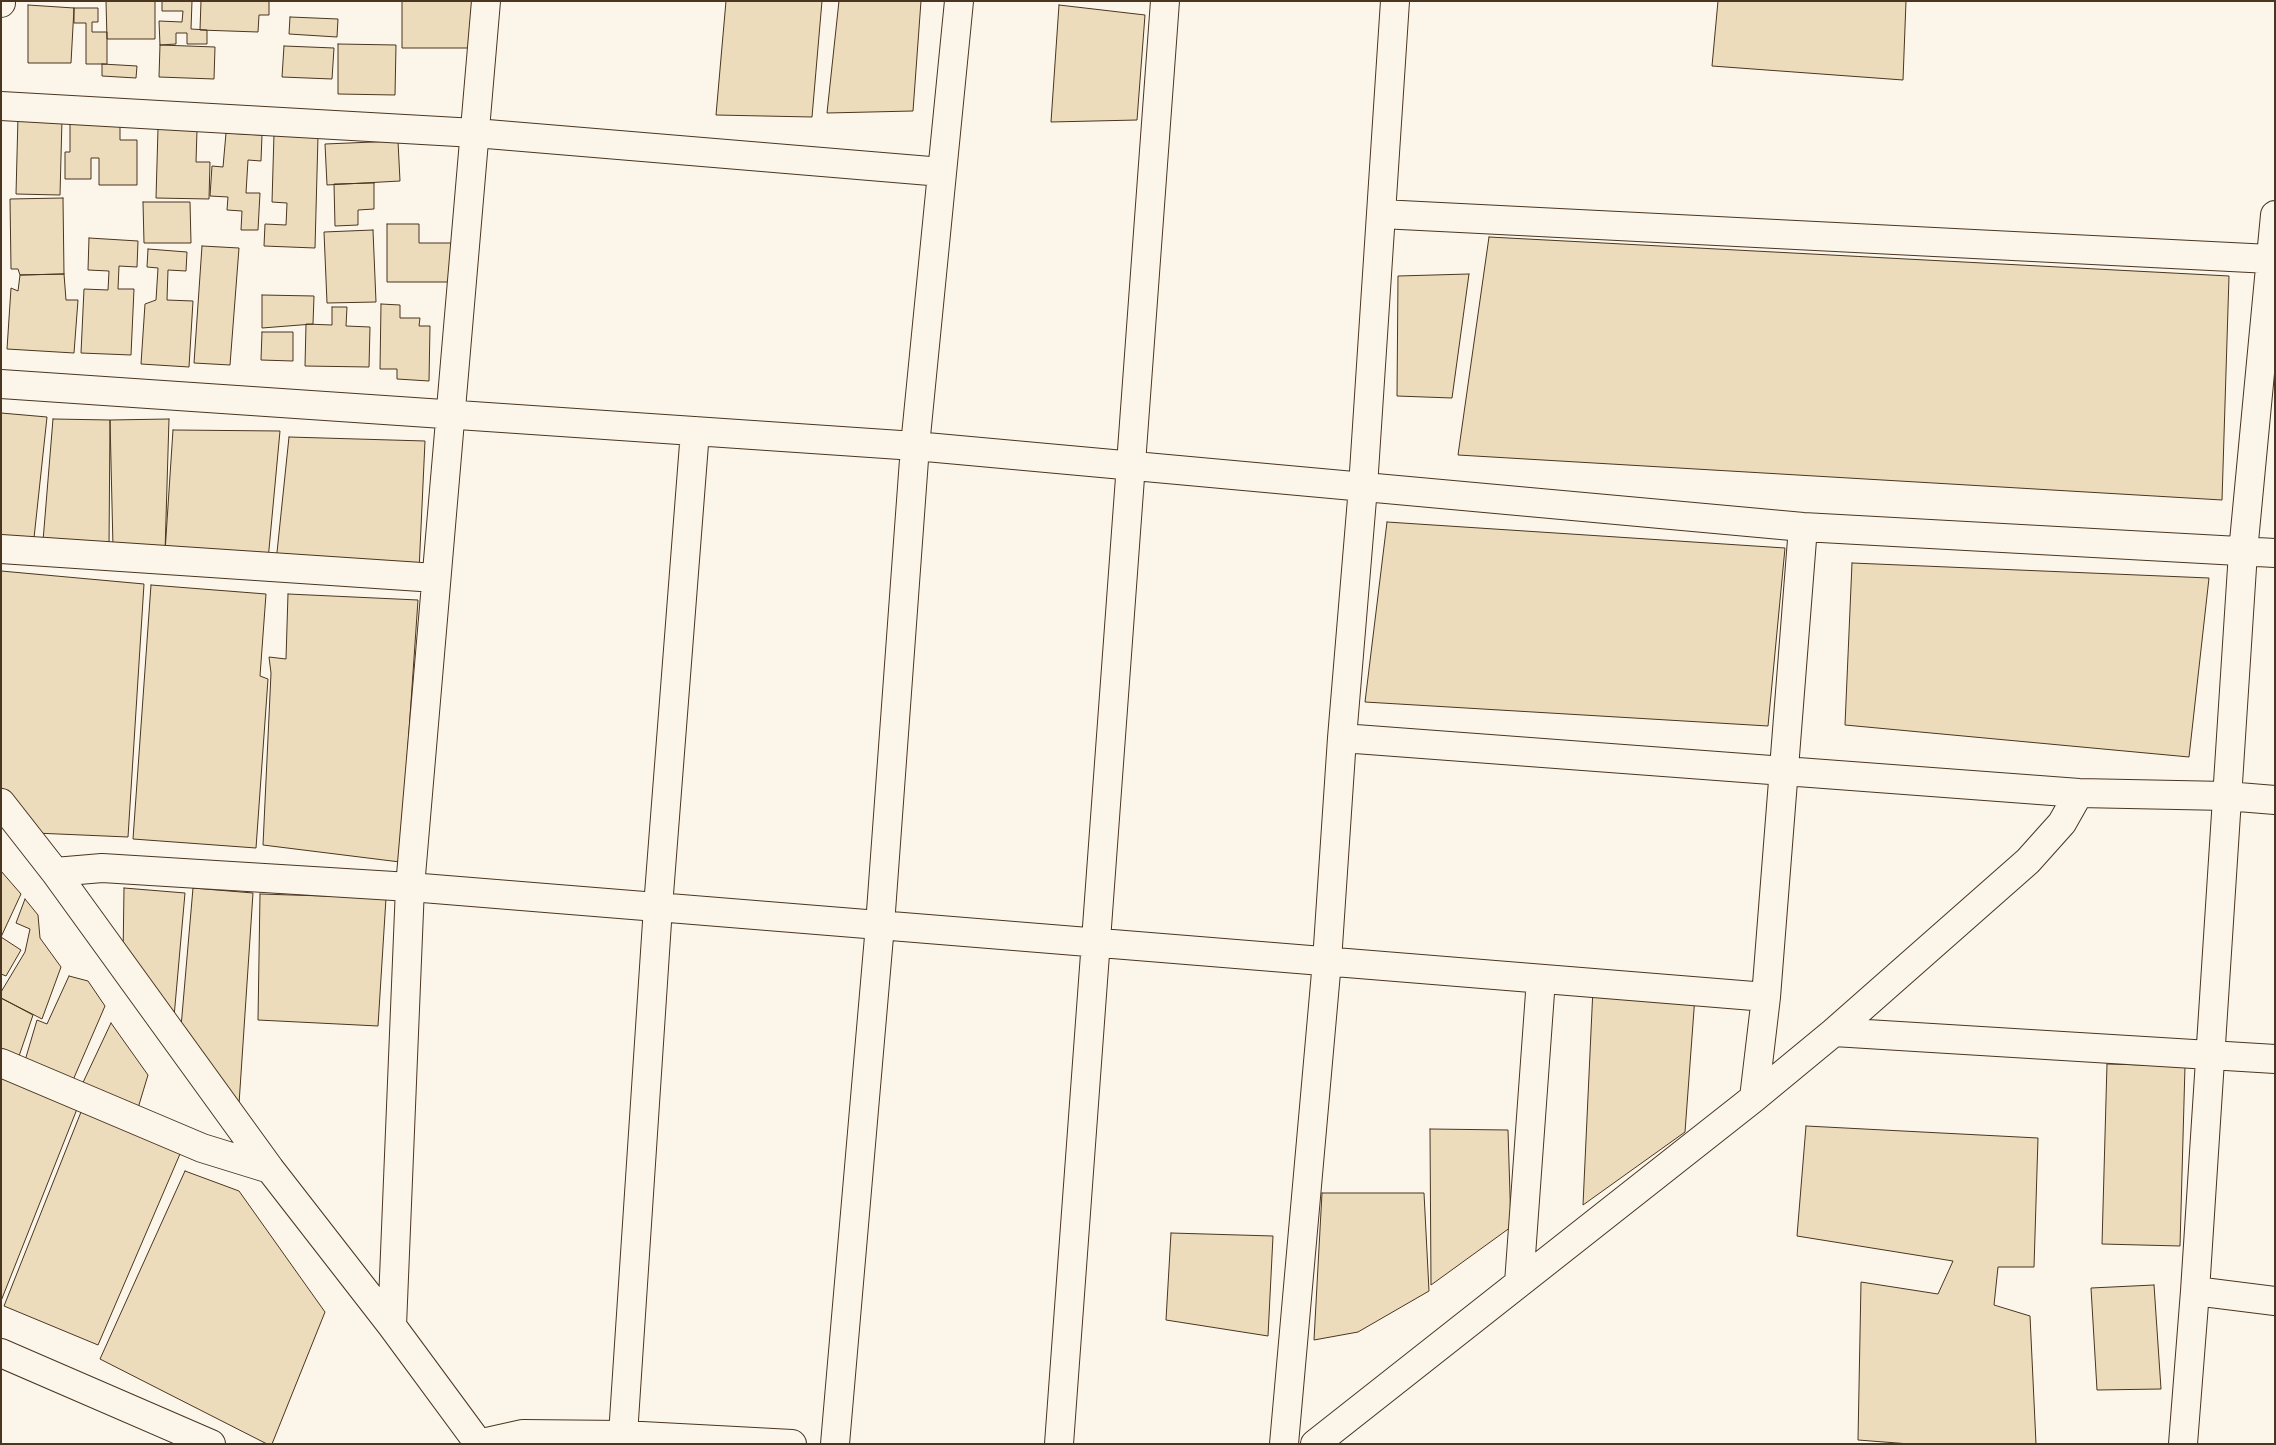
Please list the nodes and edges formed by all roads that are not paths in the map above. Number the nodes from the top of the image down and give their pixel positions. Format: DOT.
graph roads {
  1 [pos="486,1"];
  2 [pos="959,1"];
  3 [pos="1165,1"];
  4 [pos="1395,1"];
  5 [pos="1,106"];
  6 [pos="475,133"];
  7 [pos="942,172"];
  8 [pos="1381,214"];
  9 [pos="2275,216"];
  10 [pos="2270,260"];
  11 [pos="1,384"];
  12 [pos="450,414"];
  13 [pos="696,431"];
  14 [pos="915,446"];
  15 [pos="1131,465"];
  16 [pos="1364,487"];
  17 [pos="1803,528"];
  18 [pos="1,549"];
  19 [pos="2243,552"];
  20 [pos="2275,553"];
  21 [pos="436,578"];
  22 [pos="1342,738"];
  23 [pos="1784,772"];
  24 [pos="2079,793"];
  25 [pos="2226,796"];
  26 [pos="2275,800"];
  27 [pos="1,802"];
  28 [pos="54,872"];
  29 [pos="410,887"];
  30 [pos="658,907"];
  31 [pos="880,924"];
  32 [pos="1096,942"];
  33 [pos="1327,961"];
  34 [pos="1541,979"];
  35 [pos="1766,997"];
  36 [pos="1834,1032"];
  37 [pos="2211,1054"];
  38 [pos="2275,1060"];
  39 [pos="1,1063"];
  40 [pos="1754,1098"];
  41 [pos="270,1169"];
  42 [pos="1520,1283"];
  43 [pos="2195,1291"];
  44 [pos="2275,1301"];
  45 [pos="392,1326"];
  46 [pos="1,1353"];
  47 [pos="623,1435"];
  48 [pos="211,1444"];
  49 [pos="478,1444"];
  50 [pos="792,1444"];
  51 [pos="835,1444"];
  52 [pos="1059,1444"];
  53 [pos="1284,1444"];
  54 [pos="1315,1444"];
  55 [pos="2183,1444"];
  1 -- 6 [label="street"];
  2 -- 7 [label="street"];
  3 -- 15 [label="street"];
  4 -- 8 [label="street"];
  5 -- 6 [label="street"];
  6 -- 7 [label="street"];
  6 -- 12 [label="street"];
  7 -- 14 [label="street"];
  8 -- 10 [label="street"];
  8 -- 16 [label="street"];
  9 -- 10 [label="street"];
  10 -- 19 [label="street"];
  11 -- 12 [label="street"];
  12 -- 13 [label="street"];
  12 -- 21 [label="street"];
  13 -- 14 [label="street"];
  13 -- 30 [label="street"];
  14 -- 15 [label="street"];
  14 -- 31 [label="street"];
  15 -- 16 [label="street"];
  15 -- 32 [label="street"];
  16 -- 17 [label="street"];
  16 -- 22 [label="street"];
  17 -- 19 [label="street"];
  17 -- 23 [label="street"];
  18 -- 21 [label="street"];
  19 -- 20 [label="street"];
  19 -- 25 [label="street"];
  21 -- 29 [label="street"];
  22 -- 23 [label="street"];
  22 -- 33 [label="street"];
  23 -- 24 [label="street"];
  23 -- 35 [label="street"];
  24 -- 25 [label="street"];
  24 -- 36 [label="street"];
  25 -- 26 [label="street"];
  25 -- 37 [label="street"];
  27 -- 28 [label="street"];
  28 -- 29 [label="street"];
  28 -- 41 [label="street"];
  29 -- 30 [label="street"];
  29 -- 45 [label="street"];
  30 -- 31 [label="street"];
  30 -- 47 [label="street"];
  31 -- 32 [label="street"];
  31 -- 51 [label="street"];
  32 -- 33 [label="street"];
  32 -- 52 [label="street"];
  33 -- 34 [label="street"];
  33 -- 53 [label="street"];
  34 -- 35 [label="street"];
  34 -- 42 [label="street"];
  35 -- 40 [label="street"];
  36 -- 37 [label="street"];
  36 -- 40 [label="street"];
  37 -- 38 [label="street"];
  37 -- 43 [label="street"];
  39 -- 41 [label="street"];
  40 -- 42 [label="street"];
  41 -- 45 [label="street"];
  42 -- 54 [label="street"];
  43 -- 44 [label="street"];
  43 -- 55 [label="street"];
  45 -- 49 [label="street"];
  46 -- 48 [label="street"];
  47 -- 49 [label="street"];
  47 -- 50 [label="street"];
}
